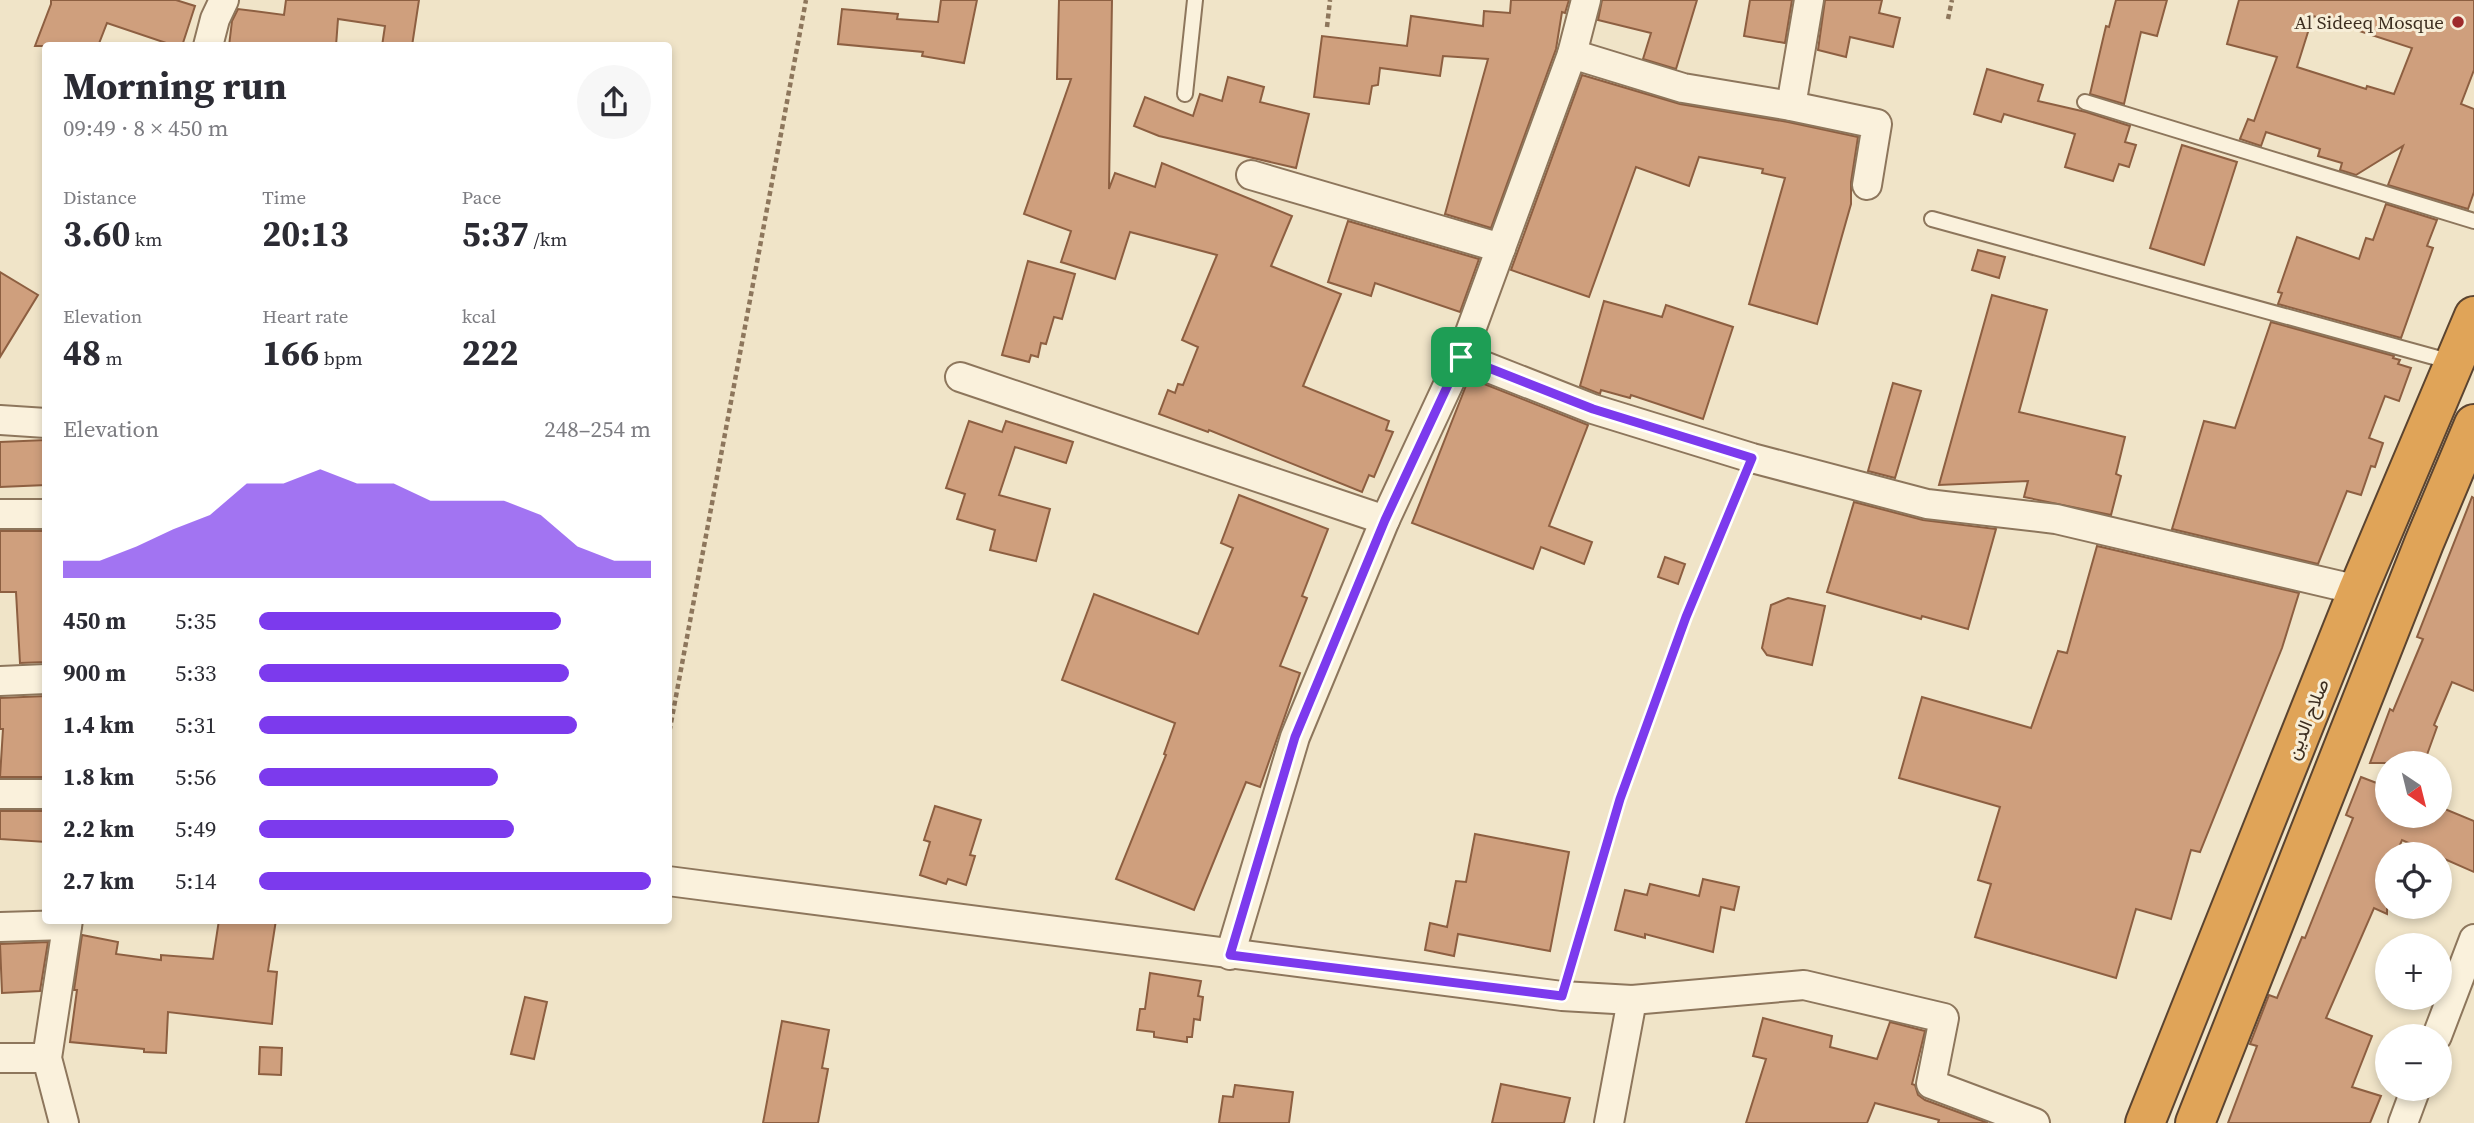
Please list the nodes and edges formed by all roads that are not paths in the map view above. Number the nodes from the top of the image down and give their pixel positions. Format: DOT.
graph roads {
  1 [pos="224,0"];
  2 [pos="1195,0"];
  3 [pos="1586,0"];
  4 [pos="1810,0"];
  5 [pos="209,42"];
  6 [pos="1572,54"];
  7 [pos="1185,94"];
  8 [pos="2085,102"];
  9 [pos="1791,106"];
  10 [pos="1251,174"];
  11 [pos="1867,185"];
  12 [pos="1932,219"];
  13 [pos="2474,221"];
  14 [pos="1501,248"];
  15 [pos="2474,316"];
  16 [pos="1461,357"];
  17 [pos="2453,363"];
  18 [pos="960,377"];
  19 [pos="0,420"];
  20 [pos="42,423"];
  21 [pos="2474,424"];
  22 [pos="0,514"];
  23 [pos="42,514"];
  24 [pos="1385,520"];
  25 [pos="2358,590"];
  26 [pos="42,679"];
  27 [pos="0,681"];
  28 [pos="0,794"];
  29 [pos="42,794"];
  30 [pos="672,882"];
  31 [pos="51,924"];
  32 [pos="68,924"];
  33 [pos="0,927"];
  34 [pos="2474,939"];
  35 [pos="1230,955"];
  36 [pos="1632,1000"];
  37 [pos="2442,1024"];
  38 [pos="0,1058"];
  39 [pos="47,1058"];
  40 [pos="2412,1101"];
  41 [pos="64,1123"];
  42 [pos="1609,1123"];
  43 [pos="2035,1123"];
  44 [pos="2145,1123"];
  45 [pos="2195,1123"];
  46 [pos="2403,1123"];
  1 -- 5 [label="street"];
  2 -- 7 [label="lane"];
  3 -- 6 [label="street"];
  4 -- 9 [label="street"];
  6 -- 9 [label="street"];
  6 -- 14 [label="street"];
  8 -- 13 [label="lane"];
  9 -- 11 [label="street"];
  10 -- 14 [label="street"];
  12 -- 17 [label="lane"];
  14 -- 16 [label="street"];
  15 -- 17 [label="highway, صلاح الدين"];
  16 -- 24 [label="street"];
  16 -- 25 [label="street"];
  17 -- 25 [label="highway, صلاح الدين"];
  18 -- 24 [label="street"];
  19 -- 20 [label="street"];
  21 -- 45 [label="highway"];
  22 -- 23 [label="street"];
  24 -- 35 [label="street"];
  25 -- 44 [label="highway, صلاح الدين"];
  26 -- 27 [label="street"];
  28 -- 29 [label="street"];
  30 -- 35 [label="street"];
  31 -- 33 [label="street"];
  32 -- 39 [label="street"];
  34 -- 37 [label="street"];
  35 -- 36 [label="street"];
  36 -- 42 [label="street"];
  36 -- 43 [label="street"];
  38 -- 39 [label="street"];
  39 -- 41 [label="street"];
  40 -- 46 [label="street"];
}
